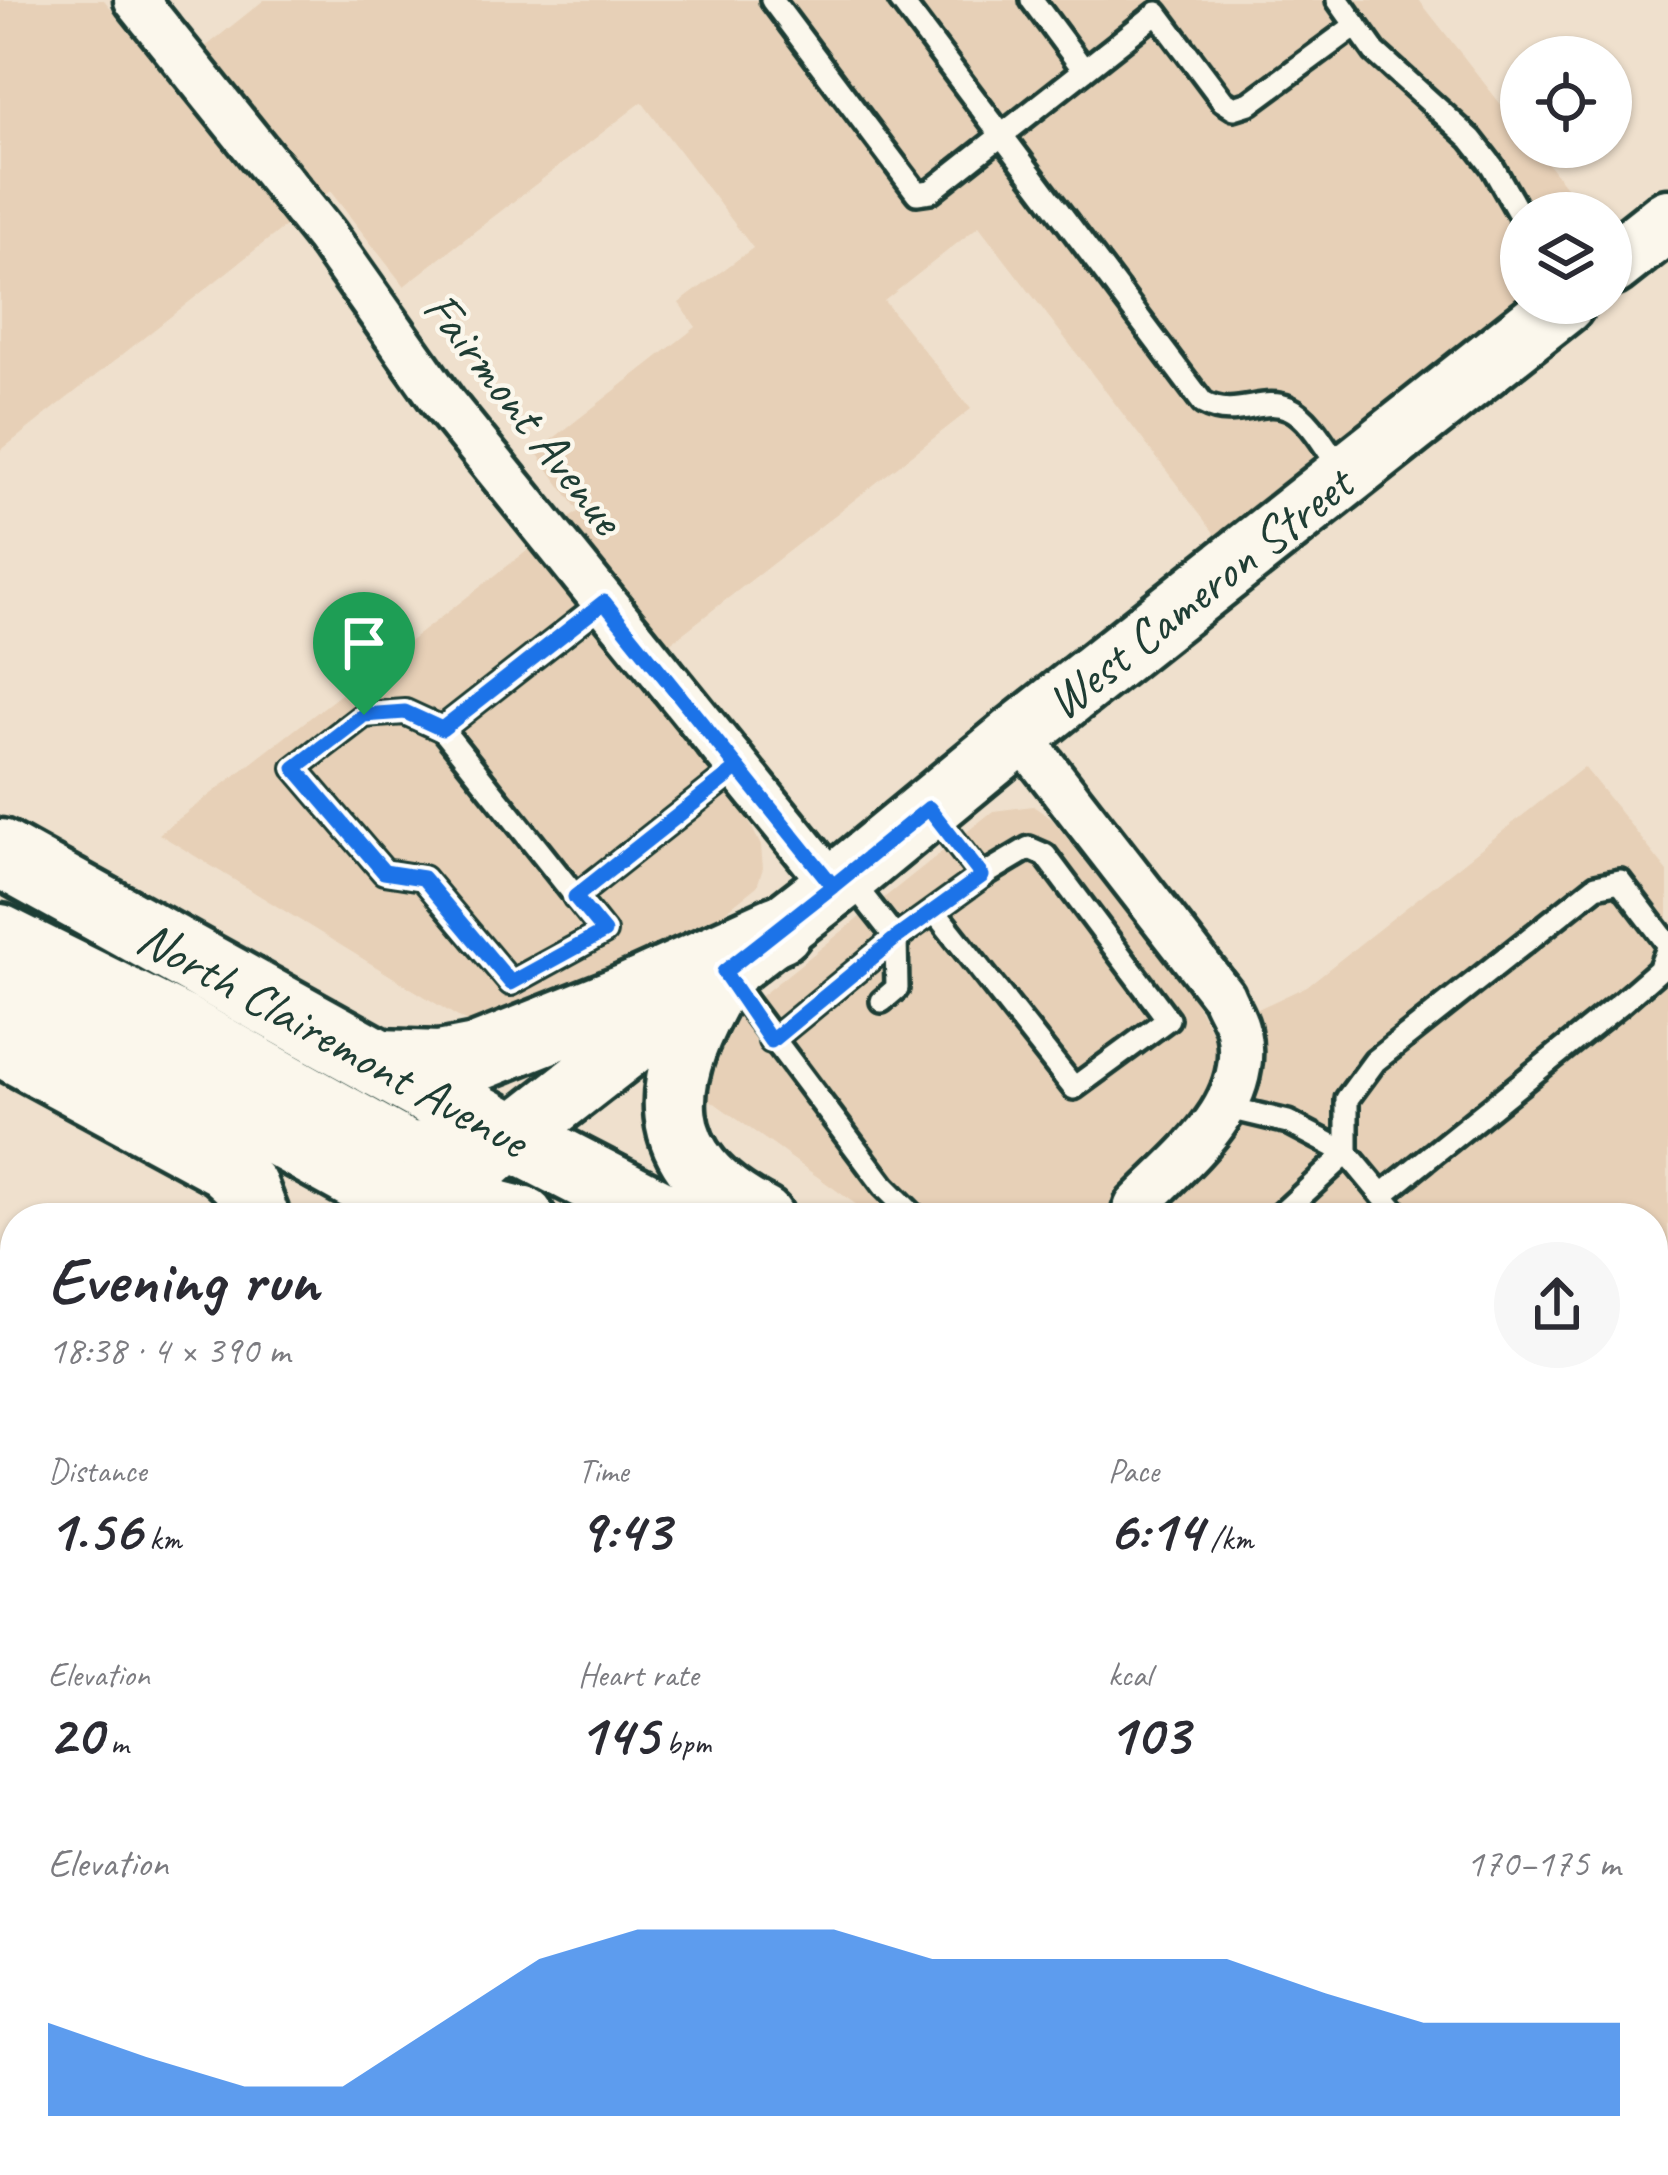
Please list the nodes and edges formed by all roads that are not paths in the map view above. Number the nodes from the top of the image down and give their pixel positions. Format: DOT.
graph roads {
  1 [pos="136,0"];
  2 [pos="772,0"];
  3 [pos="900,0"];
  4 [pos="1032,0"];
  5 [pos="1338,0"];
  6 [pos="1155,6"];
  7 [pos="1356,25"];
  8 [pos="1084,70"];
  9 [pos="1002,135"];
  10 [pos="1507,192"];
  11 [pos="1668,220"];
  12 [pos="1632,249"];
  13 [pos="1538,324"];
  14 [pos="1346,476"];
  15 [pos="604,602"];
  16 [pos="442,729"];
  17 [pos="1019,734"];
  18 [pos="738,768"];
  19 [pos="929,808"];
  20 [pos="0,854"];
  21 [pos="982,876"];
  22 [pos="840,881"];
  23 [pos="575,897"];
  24 [pos="935,912"];
  25 [pos="779,929"];
  26 [pos="0,934"];
  27 [pos="896,938"];
  28 [pos="1668,946"];
  29 [pos="724,972"];
  30 [pos="0,980"];
  31 [pos="882,1001"];
  32 [pos="771,1041"];
  33 [pos="0,1045"];
  34 [pos="815,1056"];
  35 [pos="377,1063"];
  36 [pos="796,1071"];
  37 [pos="1226,1107"];
  38 [pos="512,1137"];
  39 [pos="1347,1153"];
  40 [pos="1382,1196"];
  41 [pos="254,1203"];
  42 [pos="401,1203"];
  43 [pos="441,1203"];
  44 [pos="640,1203"];
  45 [pos="736,1203"];
  46 [pos="901,1203"];
  47 [pos="1138,1203"];
  48 [pos="1293,1203"];
  49 [pos="1388,1203"];
  1 -- 15 [label="street, Fairmont Avenue"];
  2 -- 9 [label="lane"];
  3 -- 9 [label="lane"];
  4 -- 8 [label="lane"];
  5 -- 7 [label="lane"];
  6 -- 7 [label="lane"];
  6 -- 8 [label="lane"];
  7 -- 10 [label="lane"];
  8 -- 9 [label="lane"];
  9 -- 14 [label="lane"];
  11 -- 12 [label="main road"];
  13 -- 14 [label="main road, West Cameron Street"];
  14 -- 17 [label="main road, West Cameron Street"];
  15 -- 16 [label="lane"];
  15 -- 18 [label="street, Fairmont Avenue"];
  16 -- 23 [label="lane"];
  16 -- 23 [label="lane"];
  17 -- 19 [label="main road, West Cameron Street"];
  17 -- 37 [label="street"];
  18 -- 22 [label="street, Fairmont Avenue"];
  18 -- 23 [label="lane"];
  19 -- 21 [label="lane"];
  19 -- 22 [label="main road, West Cameron Street"];
  20 -- 35 [label="main road, North Clairemont Avenue"];
  21 -- 24 [label="lane"];
  21 -- 24 [label="lane"];
  22 -- 25 [label="main road, West Cameron Street"];
  22 -- 27 [label="lane"];
  24 -- 27 [label="lane"];
  25 -- 29 [label="main road, West Cameron Street"];
  25 -- 35 [label="main road"];
  26 -- 38 [label="main road"];
  27 -- 31 [label="lane"];
  27 -- 32 [label="lane"];
  28 -- 39 [label="lane"];
  28 -- 40 [label="lane"];
  29 -- 32 [label="lane"];
  29 -- 38 [label="main road, West Cameron Street"];
  29 -- 45 [label="main road"];
  30 -- 42 [label="main road"];
  32 -- 36 [label="lane"];
  33 -- 41 [label="main road"];
  34 -- 36 [label="lane"];
  35 -- 38 [label="main road, North Clairemont Avenue"];
  36 -- 46 [label="lane"];
  37 -- 39 [label="lane"];
  37 -- 47 [label="street"];
  38 -- 43 [label="main road, West Cameron Street"];
  38 -- 44 [label="main road, North Clairemont Avenue"];
  39 -- 40 [label="lane"];
  39 -- 48 [label="lane"];
  40 -- 49 [label="lane"];
}
